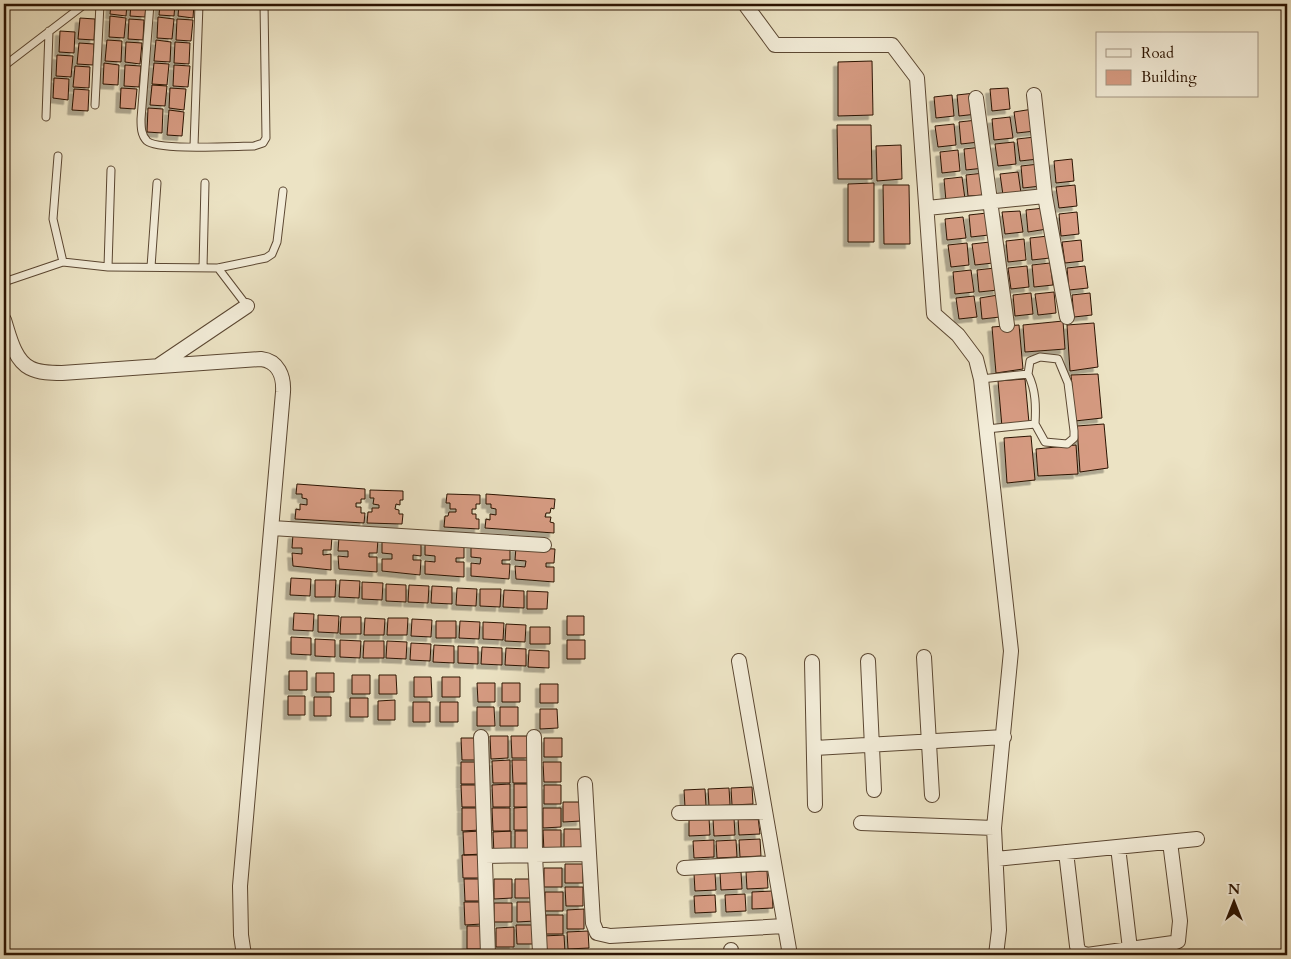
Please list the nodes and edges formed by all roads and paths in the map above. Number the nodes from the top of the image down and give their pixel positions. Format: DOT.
graph roads {
  1 [pos="85,4"];
  2 [pos="100,4"];
  3 [pos="150,4"];
  4 [pos="199,4"];
  5 [pos="264,4"];
  6 [pos="747,4"];
  7 [pos="49,31"];
  8 [pos="4,66"];
  9 [pos="1034,95"];
  10 [pos="976,98"];
  11 [pos="95,104"];
  12 [pos="46,117"];
  13 [pos="194,146"];
  14 [pos="58,156"];
  15 [pos="111,170"];
  16 [pos="157,183"];
  17 [pos="205,183"];
  18 [pos="283,191"];
  19 [pos="1045,196"];
  20 [pos="991,201"];
  21 [pos="926,208"];
  22 [pos="62,262"];
  23 [pos="108,266"];
  24 [pos="151,267"];
  25 [pos="203,268"];
  26 [pos="218,268"];
  27 [pos="4,282"];
  28 [pos="247,306"];
  29 [pos="1067,317"];
  30 [pos="4,320"];
  31 [pos="1007,325"];
  32 [pos="158,366"];
  33 [pos="1028,374"];
  34 [pos="981,379"];
  35 [pos="1035,424"];
  36 [pos="987,429"];
  37 [pos="272,528"];
  38 [pos="544,545"];
  39 [pos="924,657"];
  40 [pos="739,661"];
  41 [pos="868,661"];
  42 [pos="812,662"];
  43 [pos="481,737"];
  44 [pos="534,737"];
  45 [pos="1004,737"];
  46 [pos="928,742"];
  47 [pos="871,745"];
  48 [pos="815,748"];
  49 [pos="585,784"];
  50 [pos="874,790"];
  51 [pos="932,795"];
  52 [pos="815,805"];
  53 [pos="765,812"];
  54 [pos="679,813"];
  55 [pos="861,823"];
  56 [pos="994,828"];
  57 [pos="1197,839"];
  58 [pos="1170,842"];
  59 [pos="1118,847"];
  60 [pos="1066,852"];
  61 [pos="588,854"];
  62 [pos="535,855"];
  63 [pos="485,856"];
  64 [pos="996,859"];
  65 [pos="774,863"];
  66 [pos="684,868"];
  67 [pos="784,926"];
  68 [pos="1130,949"];
  69 [pos="540,953"];
  70 [pos="244,955"];
  71 [pos="488,955"];
  72 [pos="790,955"];
  73 [pos="996,955"];
  1 -- 7 [label="lane"];
  2 -- 11 [label="lane"];
  3 -- 13 [label="lane"];
  4 -- 13 [label="lane"];
  5 -- 13 [label="lane"];
  6 -- 21 [label="street"];
  7 -- 8 [label="lane"];
  7 -- 12 [label="lane"];
  9 -- 19 [label="street"];
  10 -- 20 [label="street"];
  14 -- 22 [label="lane"];
  15 -- 23 [label="lane"];
  16 -- 24 [label="lane"];
  17 -- 25 [label="lane"];
  18 -- 26 [label="lane"];
  19 -- 20 [label="street"];
  19 -- 29 [label="street"];
  20 -- 21 [label="street"];
  20 -- 31 [label="street"];
  21 -- 34 [label="street"];
  22 -- 23 [label="lane"];
  22 -- 27 [label="lane"];
  23 -- 24 [label="lane"];
  24 -- 25 [label="lane"];
  25 -- 26 [label="lane"];
  26 -- 28 [label="lane"];
  28 -- 32 [label="street"];
  30 -- 32 [label="street"];
  32 -- 37 [label="street"];
  33 -- 34 [label="lane"];
  33 -- 35 [label="lane"];
  33 -- 35 [label="lane"];
  34 -- 36 [label="street"];
  35 -- 36 [label="lane"];
  36 -- 45 [label="street"];
  37 -- 38 [label="street"];
  37 -- 70 [label="street"];
  39 -- 46 [label="street"];
  40 -- 53 [label="street"];
  41 -- 47 [label="street"];
  42 -- 48 [label="street"];
  43 -- 63 [label="street"];
  44 -- 62 [label="street"];
  45 -- 46 [label="street"];
  45 -- 56 [label="street"];
  46 -- 47 [label="street"];
  46 -- 51 [label="street"];
  47 -- 48 [label="street"];
  47 -- 50 [label="street"];
  48 -- 52 [label="street"];
  49 -- 61 [label="street"];
  53 -- 54 [label="street"];
  53 -- 65 [label="street"];
  55 -- 56 [label="street"];
  56 -- 64 [label="street"];
  57 -- 58 [label="street"];
  58 -- 59 [label="street"];
  58 -- 68 [label="street"];
  59 -- 60 [label="street"];
  59 -- 68 [label="street"];
  60 -- 64 [label="street"];
  60 -- 68 [label="street"];
  61 -- 62 [label="street"];
  61 -- 67 [label="street"];
  62 -- 63 [label="street"];
  62 -- 69 [label="street"];
  63 -- 71 [label="street"];
  64 -- 73 [label="street"];
  65 -- 66 [label="street"];
  65 -- 67 [label="street"];
  67 -- 72 [label="street"];
}
